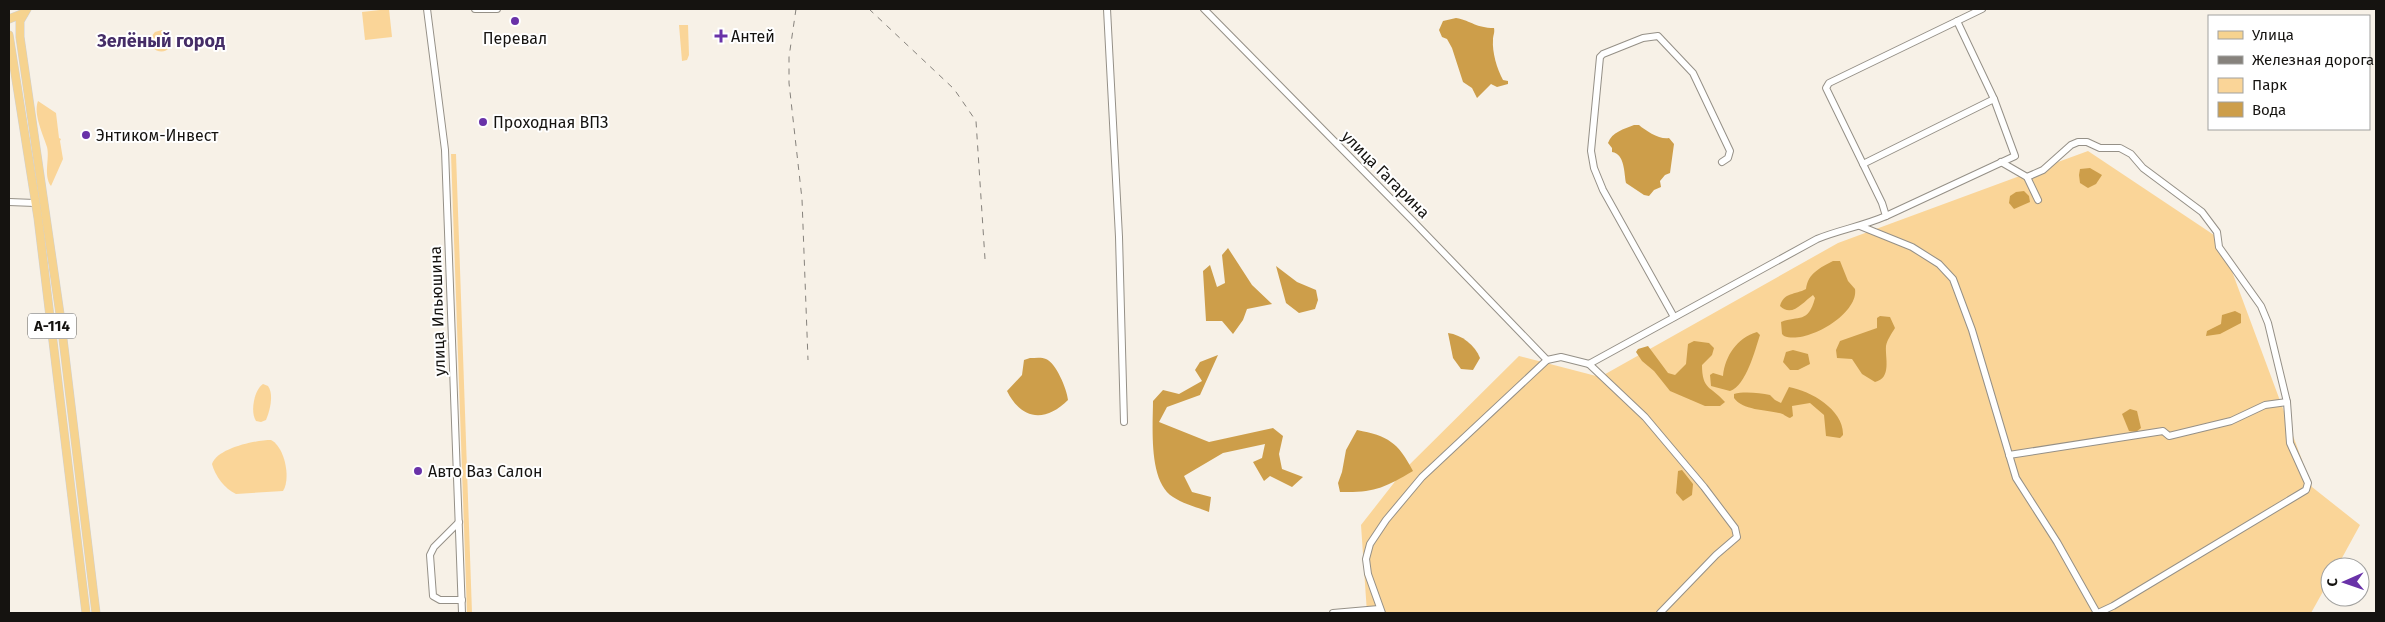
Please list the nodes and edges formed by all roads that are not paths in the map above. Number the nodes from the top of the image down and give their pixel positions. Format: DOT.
graph roads {
  1 [pos="427,9"];
  2 [pos="475,9"];
  3 [pos="497,9"];
  4 [pos="1107,9"];
  5 [pos="1204,9"];
  6 [pos="1982,9"];
  7 [pos="26,10"];
  8 [pos="9,19"];
  9 [pos="1957,21"];
  10 [pos="9,37"];
  11 [pos="1994,99"];
  12 [pos="1722,162"];
  13 [pos="2001,162"];
  14 [pos="1863,164"];
  15 [pos="2027,177"];
  16 [pos="2038,200"];
  17 [pos="9,202"];
  18 [pos="35,203"];
  19 [pos="1886,216"];
  20 [pos="1860,226"];
  21 [pos="1674,317"];
  22 [pos="1547,360"];
  23 [pos="1588,364"];
  24 [pos="2286,402"];
  25 [pos="1124,422"];
  26 [pos="2009,455"];
  27 [pos="459,522"];
  28 [pos="462,600"];
  29 [pos="1381,611"];
  30 [pos="86,613"];
  31 [pos="96,613"];
  32 [pos="462,613"];
  33 [pos="1333,613"];
  34 [pos="1660,613"];
  35 [pos="2097,613"];
  1 -- 27 [label="street, улица Ильюшина"];
  2 -- 3 [label="street"];
  4 -- 25 [label="street"];
  5 -- 22 [label="street, улица Гагарина"];
  6 -- 9 [label="street"];
  7 -- 8 [label="main road"];
  7 -- 31 [label="main road, А-114"];
  9 -- 11 [label="street"];
  9 -- 14 [label="street"];
  10 -- 18 [label="main road, А-114"];
  11 -- 13 [label="street"];
  11 -- 14 [label="street"];
  12 -- 21 [label="street"];
  13 -- 15 [label="street"];
  13 -- 19 [label="street"];
  14 -- 19 [label="street"];
  15 -- 16 [label="street"];
  15 -- 24 [label="street"];
  17 -- 18 [label="street"];
  18 -- 30 [label="main road, А-114"];
  19 -- 20 [label="street"];
  20 -- 21 [label="street"];
  20 -- 26 [label="street"];
  21 -- 23 [label="street"];
  22 -- 23 [label="street"];
  22 -- 29 [label="street"];
  23 -- 34 [label="street"];
  24 -- 26 [label="street"];
  24 -- 35 [label="street"];
  26 -- 35 [label="street"];
  27 -- 28 [label="street, улица Ильюшина"];
  27 -- 28 [label="street"];
  28 -- 32 [label="street, улица Ильюшина"];
  29 -- 33 [label="street"];
}
